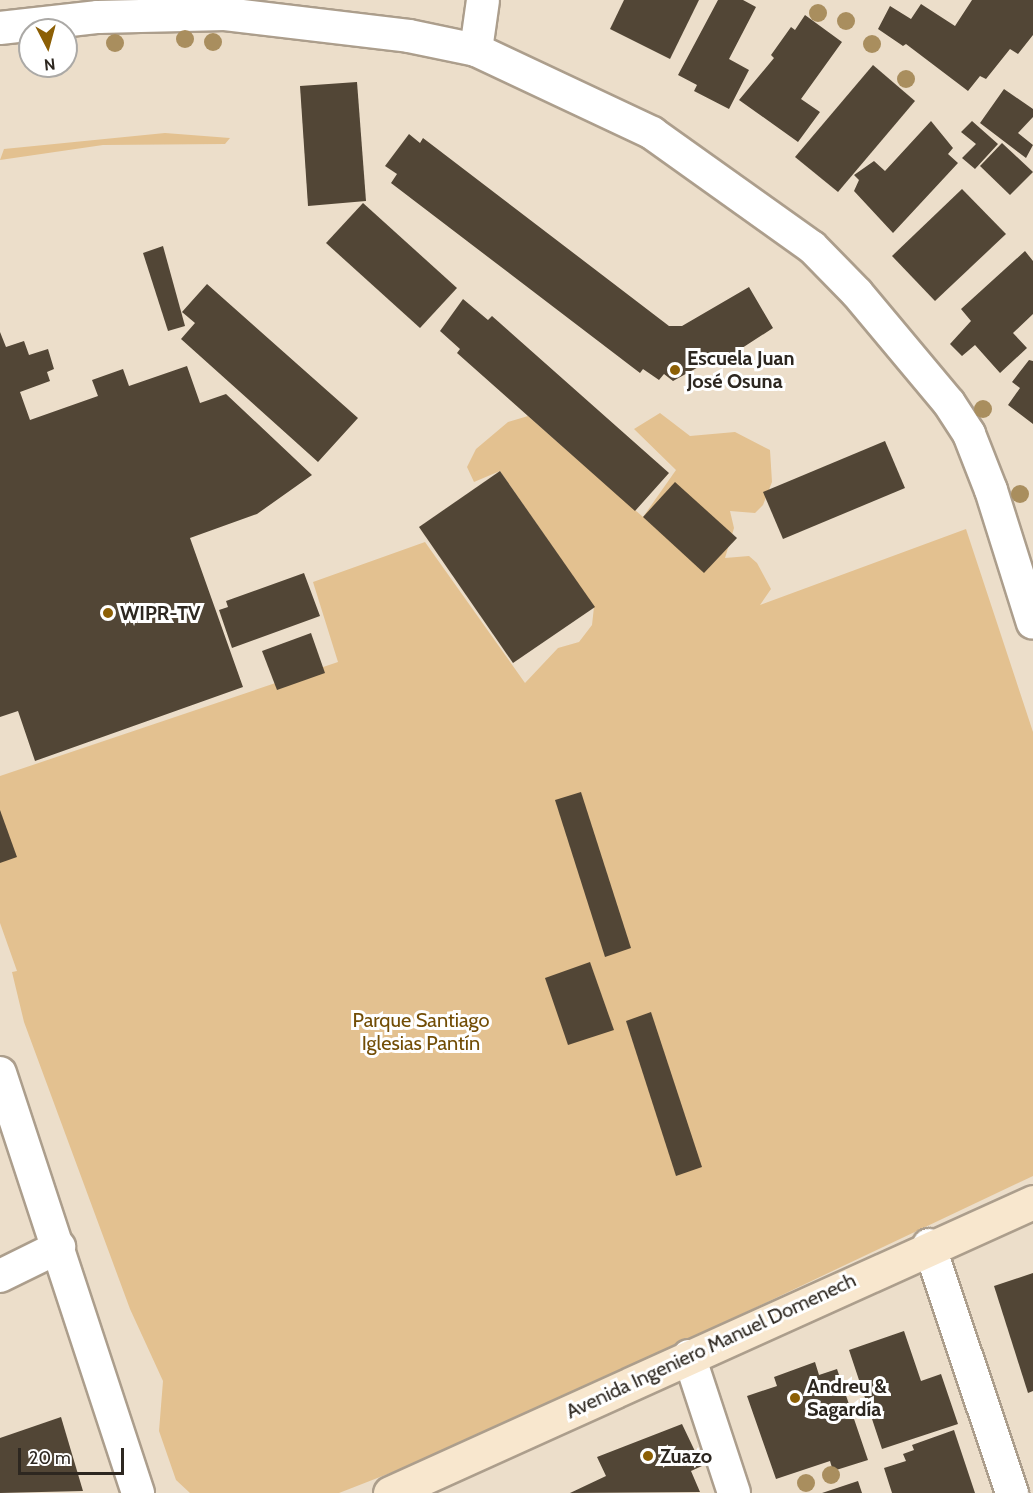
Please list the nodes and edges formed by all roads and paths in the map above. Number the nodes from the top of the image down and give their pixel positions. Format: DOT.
graph roads {
  1 [pos="483,0"];
  2 [pos="0,28"];
  3 [pos="476,50"];
  4 [pos="1033,623"];
  5 [pos="0,1073"];
  6 [pos="1033,1202"];
  7 [pos="929,1245"];
  8 [pos="59,1247"];
  9 [pos="0,1276"];
  10 [pos="689,1356"];
  11 [pos="138,1493"];
  12 [pos="390,1493"];
  13 [pos="734,1493"];
  14 [pos="1012,1493"];
  1 -- 3 [label="street"];
  2 -- 3 [label="street"];
  3 -- 4 [label="street"];
  5 -- 8 [label="street"];
  6 -- 7 [label="street, Avenida Ingeniero Manuel Domenech"];
  7 -- 10 [label="street, Avenida Ingeniero Manuel Domenech"];
  7 -- 14 [label="street"];
  8 -- 9 [label="street"];
  8 -- 11 [label="street"];
  10 -- 12 [label="street, Avenida Ingeniero Manuel Domenech"];
  10 -- 13 [label="street"];
}
